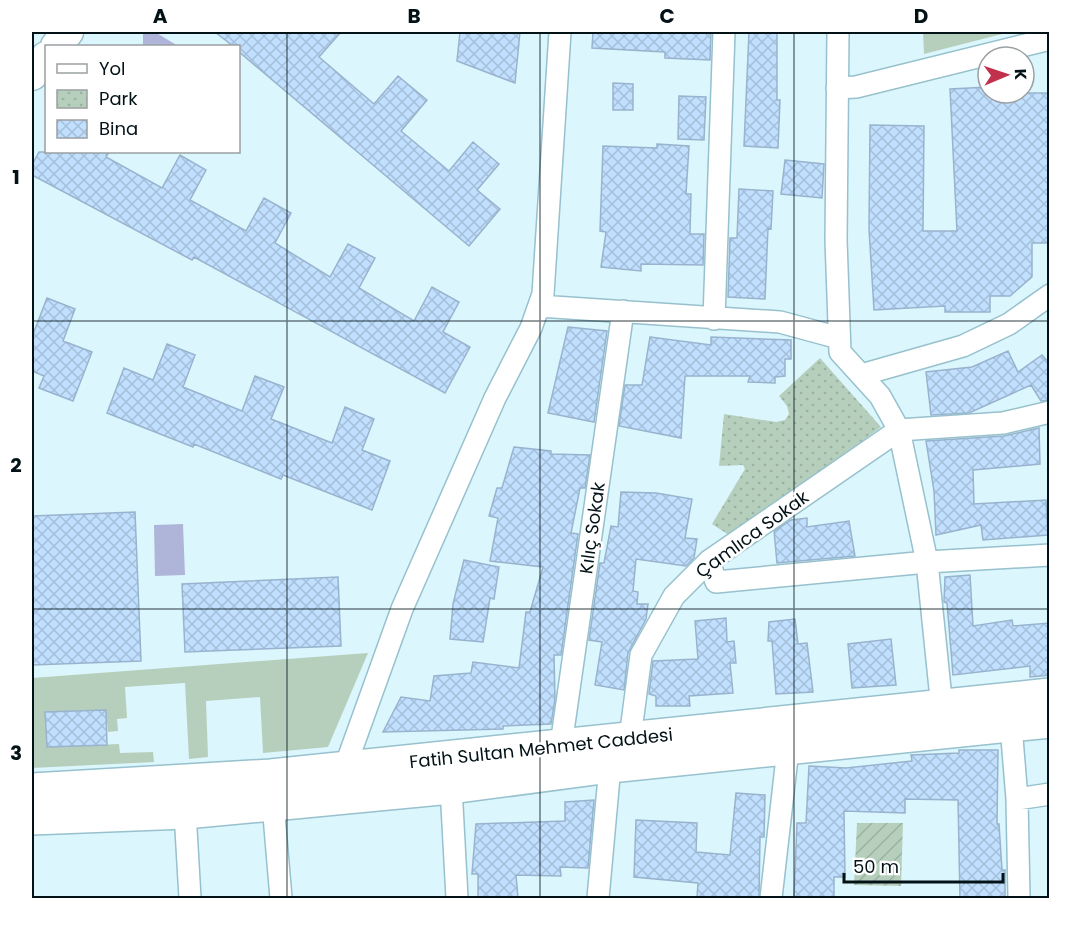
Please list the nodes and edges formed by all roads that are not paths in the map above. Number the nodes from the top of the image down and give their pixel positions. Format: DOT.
graph roads {
  1 [pos="68,32"];
  2 [pos="560,32"];
  3 [pos="724,32"];
  4 [pos="838,32"];
  5 [pos="1050,39"];
  6 [pos="57,45"];
  7 [pos="45,58"];
  8 [pos="32,75"];
  9 [pos="837,88"];
  10 [pos="1050,295"];
  11 [pos="539,306"];
  12 [pos="623,311"];
  13 [pos="714,318"];
  14 [pos="839,338"];
  15 [pos="861,375"];
  16 [pos="1049,413"];
  17 [pos="899,430"];
  18 [pos="1050,555"];
  19 [pos="709,561"];
  20 [pos="927,562"];
  21 [pos="1050,695"];
  22 [pos="943,720"];
  23 [pos="1050,721"];
  24 [pos="1011,726"];
  25 [pos="630,738"];
  26 [pos="561,745"];
  27 [pos="788,749"];
  28 [pos="610,766"];
  29 [pos="344,770"];
  30 [pos="451,787"];
  31 [pos="32,789"];
  32 [pos="1050,794"];
  33 [pos="1017,798"];
  34 [pos="273,804"];
  35 [pos="185,812"];
  36 [pos="32,818"];
  37 [pos="190,898"];
  38 [pos="281,898"];
  39 [pos="457,898"];
  40 [pos="598,898"];
  41 [pos="771,898"];
  42 [pos="1019,898"];
  1 -- 6 [label="street"];
  2 -- 11 [label="street"];
  3 -- 13 [label="street"];
  4 -- 9 [label="street"];
  5 -- 9 [label="street"];
  7 -- 8 [label="street"];
  9 -- 14 [label="street"];
  10 -- 15 [label="street"];
  11 -- 12 [label="street"];
  11 -- 29 [label="street"];
  12 -- 13 [label="street"];
  12 -- 26 [label="street, Kılıç Sokak"];
  13 -- 14 [label="street"];
  14 -- 15 [label="street"];
  15 -- 17 [label="street"];
  16 -- 17 [label="street"];
  17 -- 19 [label="street, Çamlıca Sokak"];
  17 -- 20 [label="street"];
  18 -- 20 [label="street"];
  19 -- 20 [label="street"];
  19 -- 25 [label="street, Çamlıca Sokak"];
  20 -- 22 [label="street"];
  21 -- 22 [label="main road, Fatih Sultan Mehmet Caddesi"];
  22 -- 24 [label="main road, Fatih Sultan Mehmet Caddesi"];
  22 -- 25 [label="main road, Fatih Sultan Mehmet Caddesi"];
  22 -- 27 [label="main road, Fatih Sultan Mehmet Caddesi"];
  23 -- 24 [label="main road, Fatih Sultan Mehmet Caddesi"];
  24 -- 33 [label="street"];
  25 -- 26 [label="main road, Fatih Sultan Mehmet Caddesi"];
  26 -- 29 [label="main road, Fatih Sultan Mehmet Caddesi"];
  27 -- 28 [label="main road, Fatih Sultan Mehmet Caddesi"];
  27 -- 41 [label="street"];
  28 -- 30 [label="main road, Fatih Sultan Mehmet Caddesi"];
  28 -- 40 [label="street"];
  29 -- 31 [label="main road, Fatih Sultan Mehmet Caddesi"];
  30 -- 34 [label="main road, Fatih Sultan Mehmet Caddesi"];
  30 -- 39 [label="street"];
  32 -- 33 [label="street"];
  33 -- 42 [label="street"];
  34 -- 35 [label="main road, Fatih Sultan Mehmet Caddesi"];
  34 -- 38 [label="street"];
  35 -- 36 [label="main road"];
  35 -- 37 [label="street"];
}
